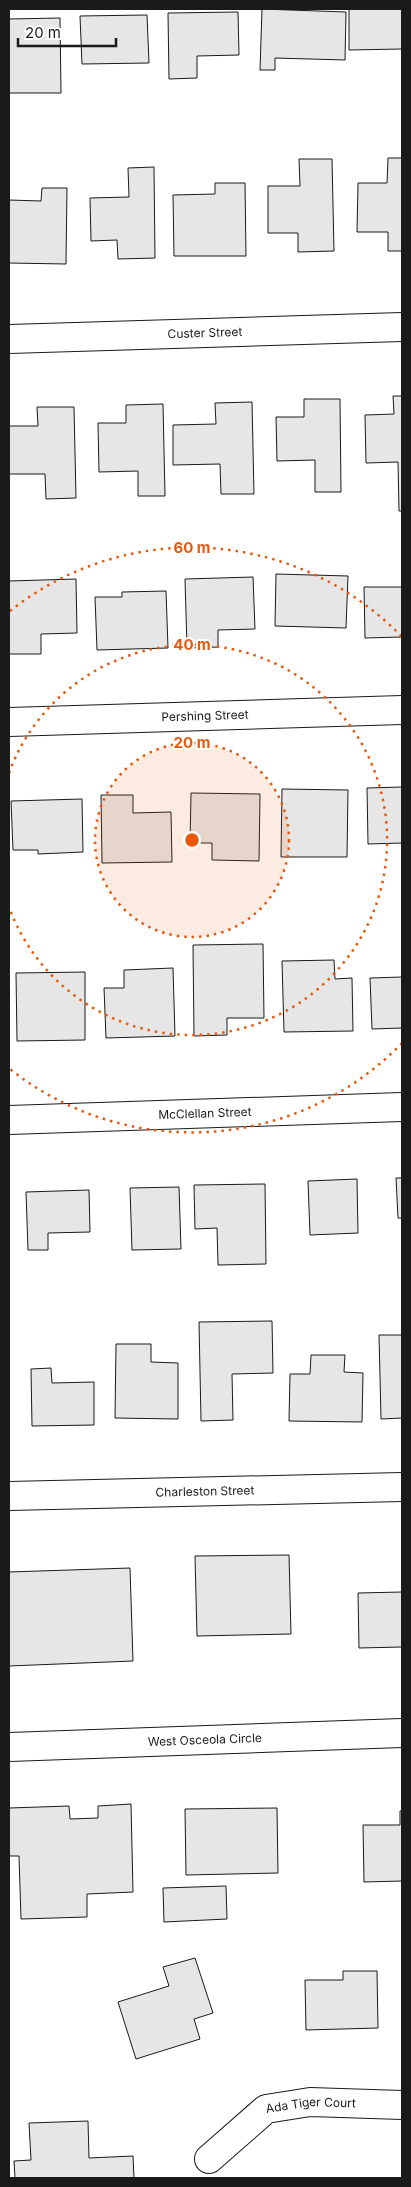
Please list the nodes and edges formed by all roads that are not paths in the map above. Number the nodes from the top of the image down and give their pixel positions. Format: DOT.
graph roads {
  1 [pos="402,327"];
  2 [pos="9,339"];
  3 [pos="402,710"];
  4 [pos="9,722"];
  5 [pos="402,1107"];
  6 [pos="9,1120"];
  7 [pos="402,1487"];
  8 [pos="9,1496"];
  9 [pos="402,1733"];
  10 [pos="9,1747"];
  11 [pos="402,2104"];
  12 [pos="209,2159"];
  1 -- 2 [label="street, Custer Street"];
  3 -- 4 [label="street, Pershing Street"];
  5 -- 6 [label="street, McClellan Street"];
  7 -- 8 [label="street, Charleston Street"];
  9 -- 10 [label="street, West Osceola Circle"];
  11 -- 12 [label="street, Ada Tiger Court"];
}
